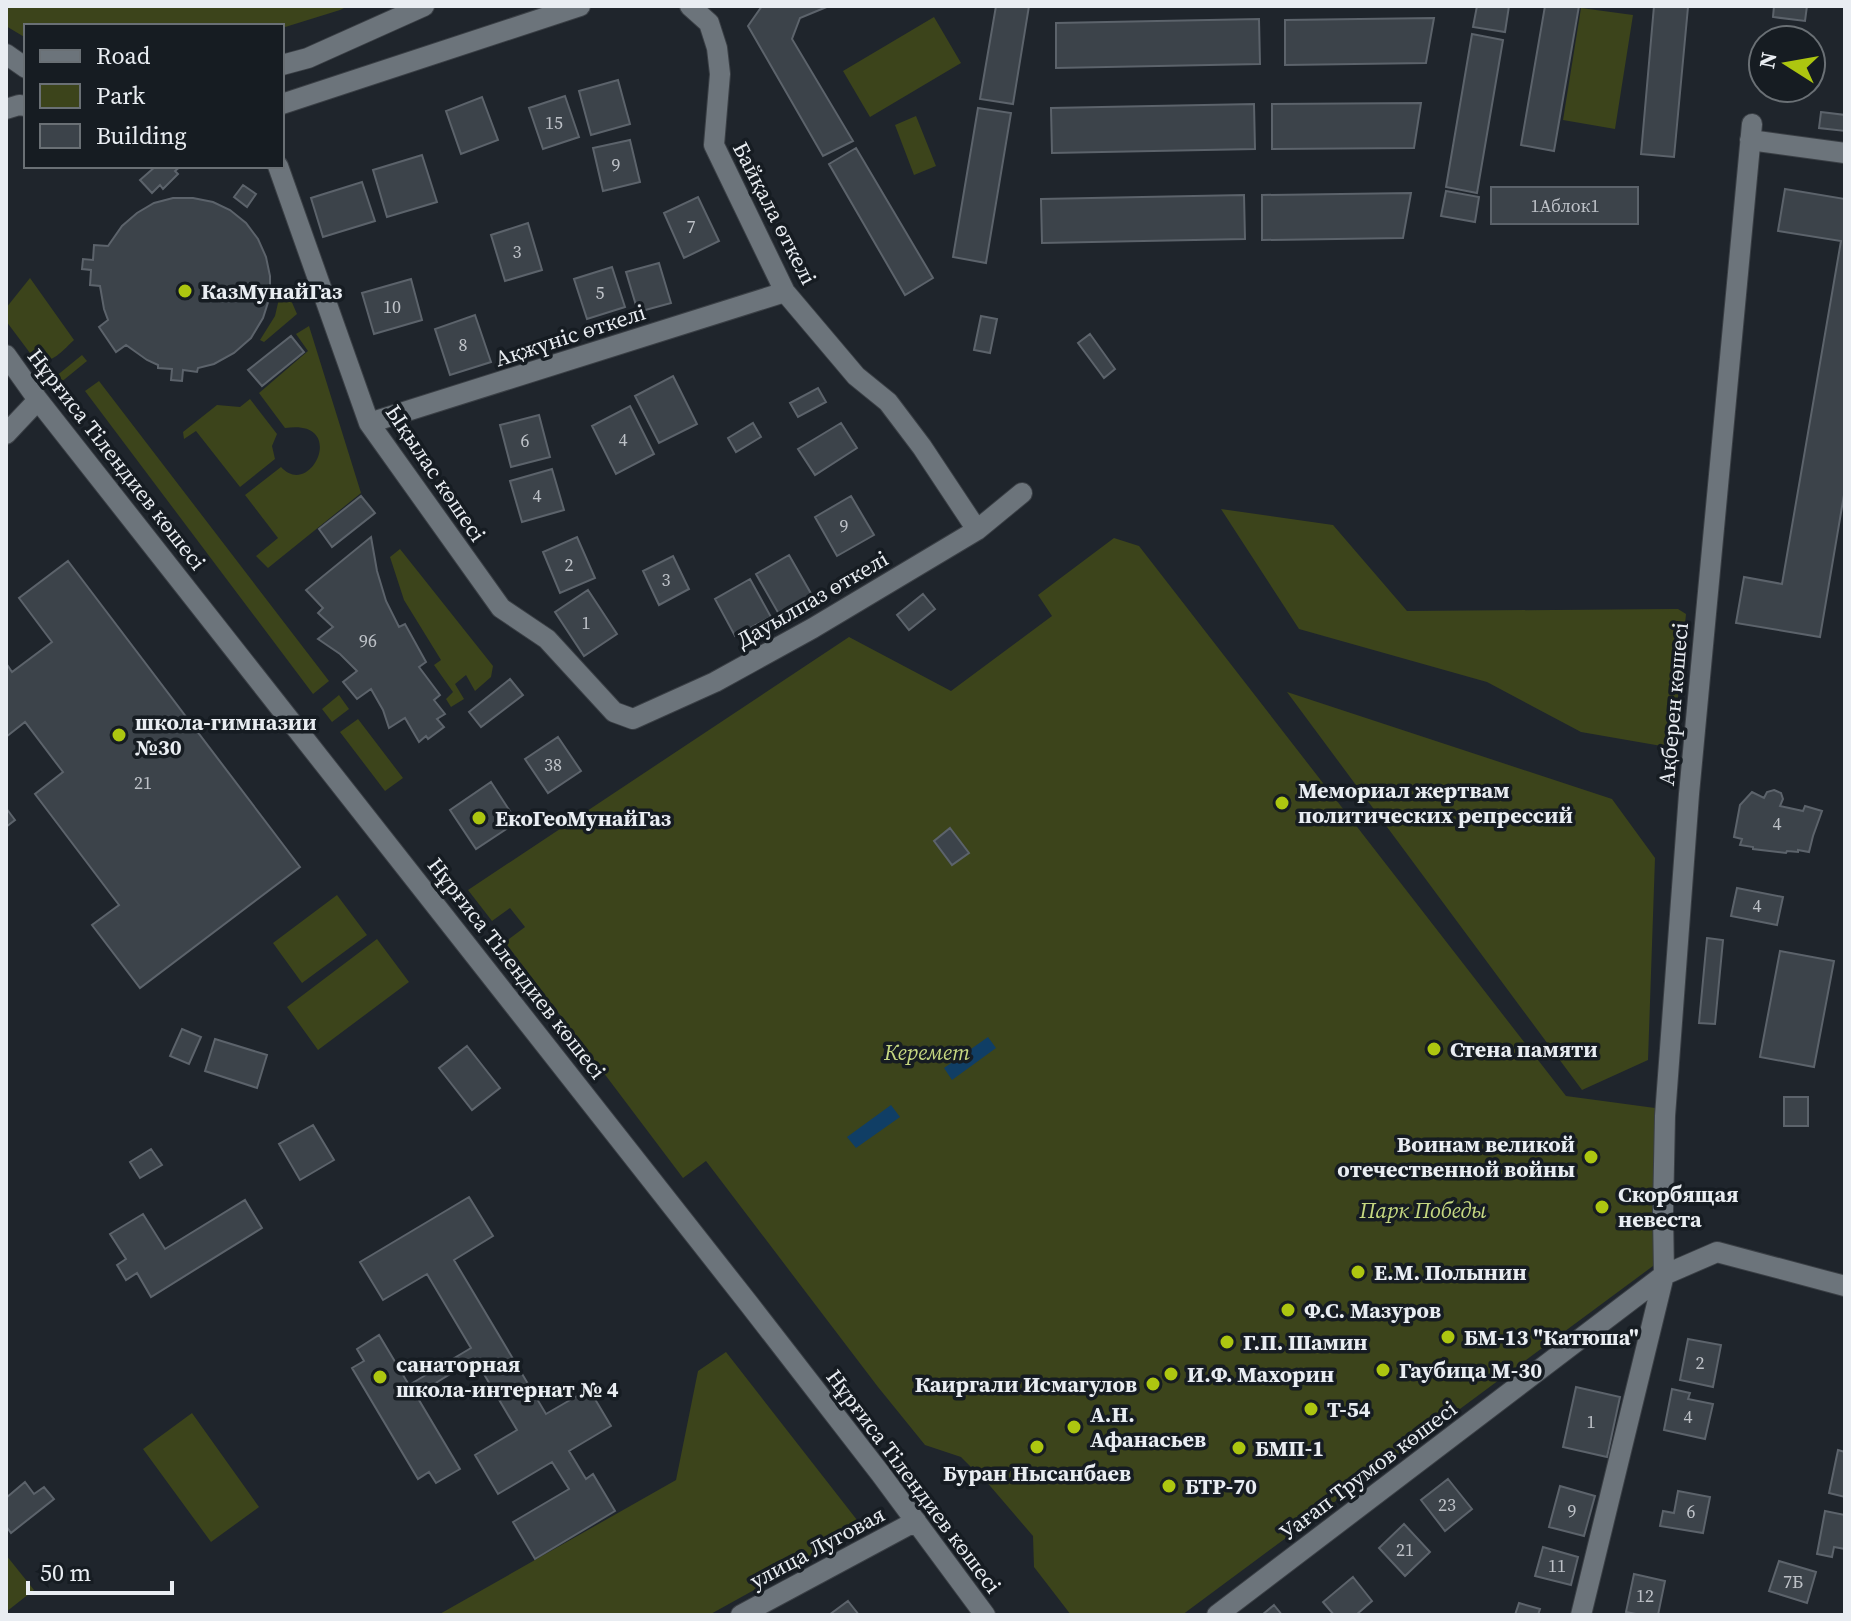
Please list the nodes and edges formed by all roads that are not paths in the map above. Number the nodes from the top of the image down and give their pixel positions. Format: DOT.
graph roads {
  1 [pos="424,6"];
  2 [pos="580,6"];
  3 [pos="690,6"];
  4 [pos="6,54"];
  5 [pos="284,64"];
  6 [pos="24,67"];
  7 [pos="284,103"];
  8 [pos="1845,153"];
  9 [pos="279,168"];
  10 [pos="785,292"];
  11 [pos="6,355"];
  12 [pos="38,400"];
  13 [pos="369,423"];
  14 [pos="6,434"];
  15 [pos="1022,493"];
  16 [pos="977,530"];
  17 [pos="614,712"];
  18 [pos="1664,1275"];
  19 [pos="1845,1286"];
  20 [pos="916,1521"];
  21 [pos="741,1615"];
  22 [pos="985,1615"];
  23 [pos="1217,1615"];
  24 [pos="1581,1615"];
  1 -- 5 [label="street"];
  2 -- 7 [label="street"];
  3 -- 10 [label="street, Байқала өткелі"];
  4 -- 6 [label="street"];
  8 -- 18 [label="street, Ақберен көшесі"];
  9 -- 13 [label="street, Ықылас көшесі"];
  10 -- 13 [label="street, Ақжүніс өткелі"];
  10 -- 16 [label="street, Байқала өткелі"];
  11 -- 12 [label="street, Нұрғиса Тілендиев көшесі"];
  12 -- 14 [label="street"];
  12 -- 20 [label="street, Нұрғиса Тілендиев көшесі"];
  13 -- 17 [label="street, Ықылас көшесі"];
  15 -- 16 [label="street, Дауылпаз өткелі"];
  16 -- 17 [label="street, Дауылпаз өткелі"];
  18 -- 19 [label="street, Уағап Трумов көшесі"];
  18 -- 23 [label="street, Уағап Трумов көшесі"];
  18 -- 24 [label="street, Ақберен көшесі"];
  20 -- 21 [label="street, улица Луговая"];
  20 -- 22 [label="street, Нұрғиса Тілендиев көшесі"];
}
